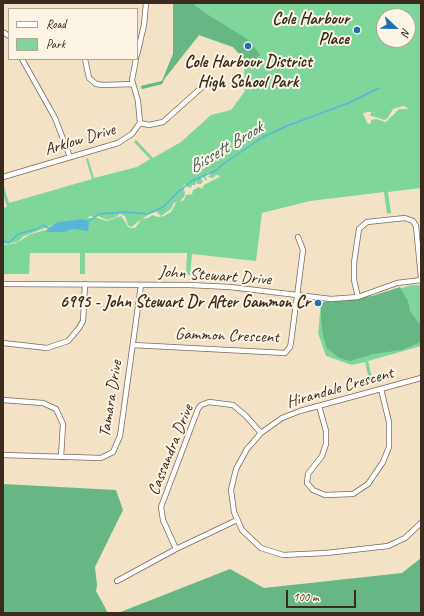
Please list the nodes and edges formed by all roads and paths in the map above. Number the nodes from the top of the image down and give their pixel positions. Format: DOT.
graph roads {
  1 [pos="146,3"];
  2 [pos="138,52"];
  3 [pos="23,60"];
  4 [pos="85,60"];
  5 [pos="136,60"];
  6 [pos="210,80"];
  7 [pos="133,84"];
  8 [pos="140,123"];
  9 [pos="70,157"];
  10 [pos="3,176"];
  11 [pos="298,237"];
  12 [pos="421,279"];
  13 [pos="3,284"];
  14 [pos="85,284"];
  15 [pos="141,285"];
  16 [pos="297,295"];
  17 [pos="358,297"];
  18 [pos="3,343"];
  19 [pos="133,345"];
  20 [pos="421,378"];
  21 [pos="381,389"];
  22 [pos="3,400"];
  23 [pos="319,406"];
  24 [pos="261,433"];
  25 [pos="3,455"];
  26 [pos="60,457"];
  27 [pos="237,520"];
  28 [pos="421,523"];
  29 [pos="176,549"];
  30 [pos="116,581"];
  1 -- 2 [label="street"];
  3 -- 9 [label="street"];
  4 -- 7 [label="street"];
  5 -- 7 [label="street"];
  6 -- 8 [label="street"];
  7 -- 8 [label="street"];
  8 -- 9 [label="street, Arklow Drive"];
  9 -- 10 [label="street, Arklow Drive"];
  11 -- 16 [label="street"];
  12 -- 17 [label="street, John Stewart Drive"];
  12 -- 17 [label="street"];
  13 -- 14 [label="street, John Stewart Drive"];
  14 -- 15 [label="street, John Stewart Drive"];
  14 -- 18 [label="street"];
  15 -- 16 [label="street, John Stewart Drive"];
  15 -- 19 [label="street, Tamara Drive"];
  16 -- 17 [label="street, John Stewart Drive"];
  16 -- 19 [label="street, Gammon Crescent"];
  19 -- 26 [label="street, Tamara Drive"];
  20 -- 21 [label="street, Hirandale Crescent"];
  21 -- 23 [label="street, Hirandale Crescent"];
  21 -- 23 [label="street"];
  22 -- 26 [label="street"];
  23 -- 24 [label="street, Hirandale Crescent"];
  24 -- 27 [label="street, Hirandale Crescent"];
  24 -- 29 [label="street, Cassandra Drive"];
  25 -- 26 [label="street, Tamara Drive"];
  27 -- 28 [label="street, Hirandale Crescent"];
  27 -- 29 [label="street"];
  29 -- 30 [label="street"];
}
